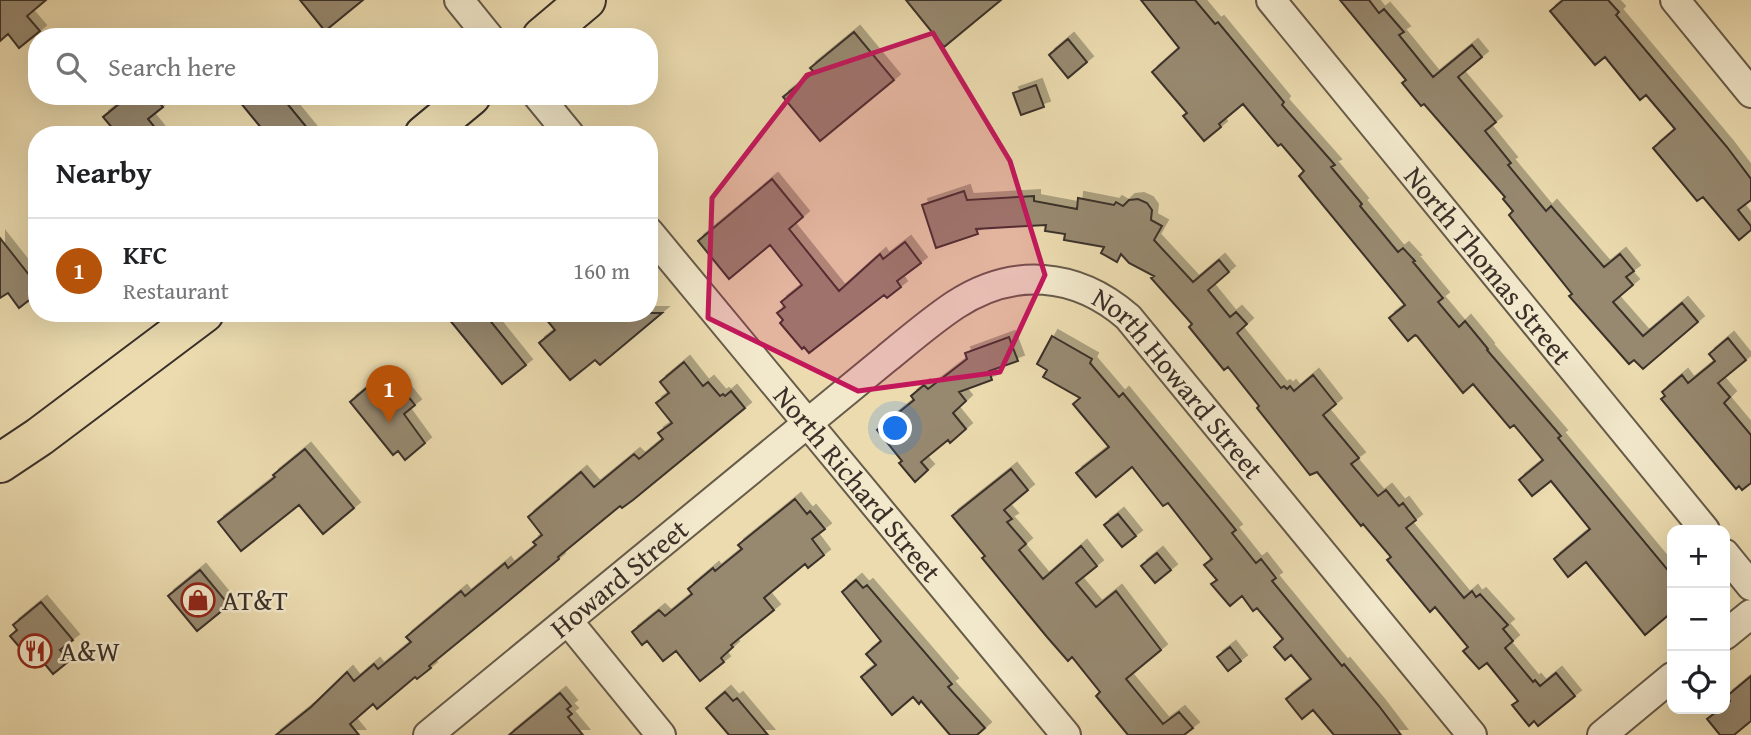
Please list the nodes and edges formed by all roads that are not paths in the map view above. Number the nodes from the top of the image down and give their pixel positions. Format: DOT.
graph roads {
  1 [pos="459,0"];
  2 [pos="586,0"];
  3 [pos="1271,0"];
  4 [pos="1675,0"];
  5 [pos="482,28"];
  6 [pos="553,28"];
  7 [pos="1751,93"];
  8 [pos="460,105"];
  9 [pos="545,105"];
  10 [pos="435,126"];
  11 [pos="563,126"];
  12 [pos="658,243"];
  13 [pos="192,322"];
  14 [pos="808,422"];
  15 [pos="0,463"];
  16 [pos="1701,525"];
  17 [pos="1730,560"];
  18 [pos="1751,586"];
  19 [pos="1751,614"];
  20 [pos="568,621"];
  21 [pos="1730,631"];
  22 [pos="1667,681"];
  23 [pos="428,735"];
  24 [pos="661,735"];
  25 [pos="1066,735"];
  26 [pos="1472,735"];
  27 [pos="1602,735"];
  1 -- 5 [label="street"];
  2 -- 6 [label="highway"];
  3 -- 16 [label="street, North Thomas Street"];
  4 -- 7 [label="street"];
  8 -- 10 [label="highway"];
  9 -- 11 [label="street"];
  12 -- 14 [label="street, North Richard Street"];
  13 -- 15 [label="highway"];
  14 -- 20 [label="street, Howard Street"];
  14 -- 25 [label="street, North Richard Street"];
  14 -- 26 [label="street, North Howard Street"];
  17 -- 18 [label="street"];
  19 -- 21 [label="street"];
  20 -- 23 [label="street, Howard Street"];
  20 -- 24 [label="street"];
  22 -- 27 [label="street"];
}
